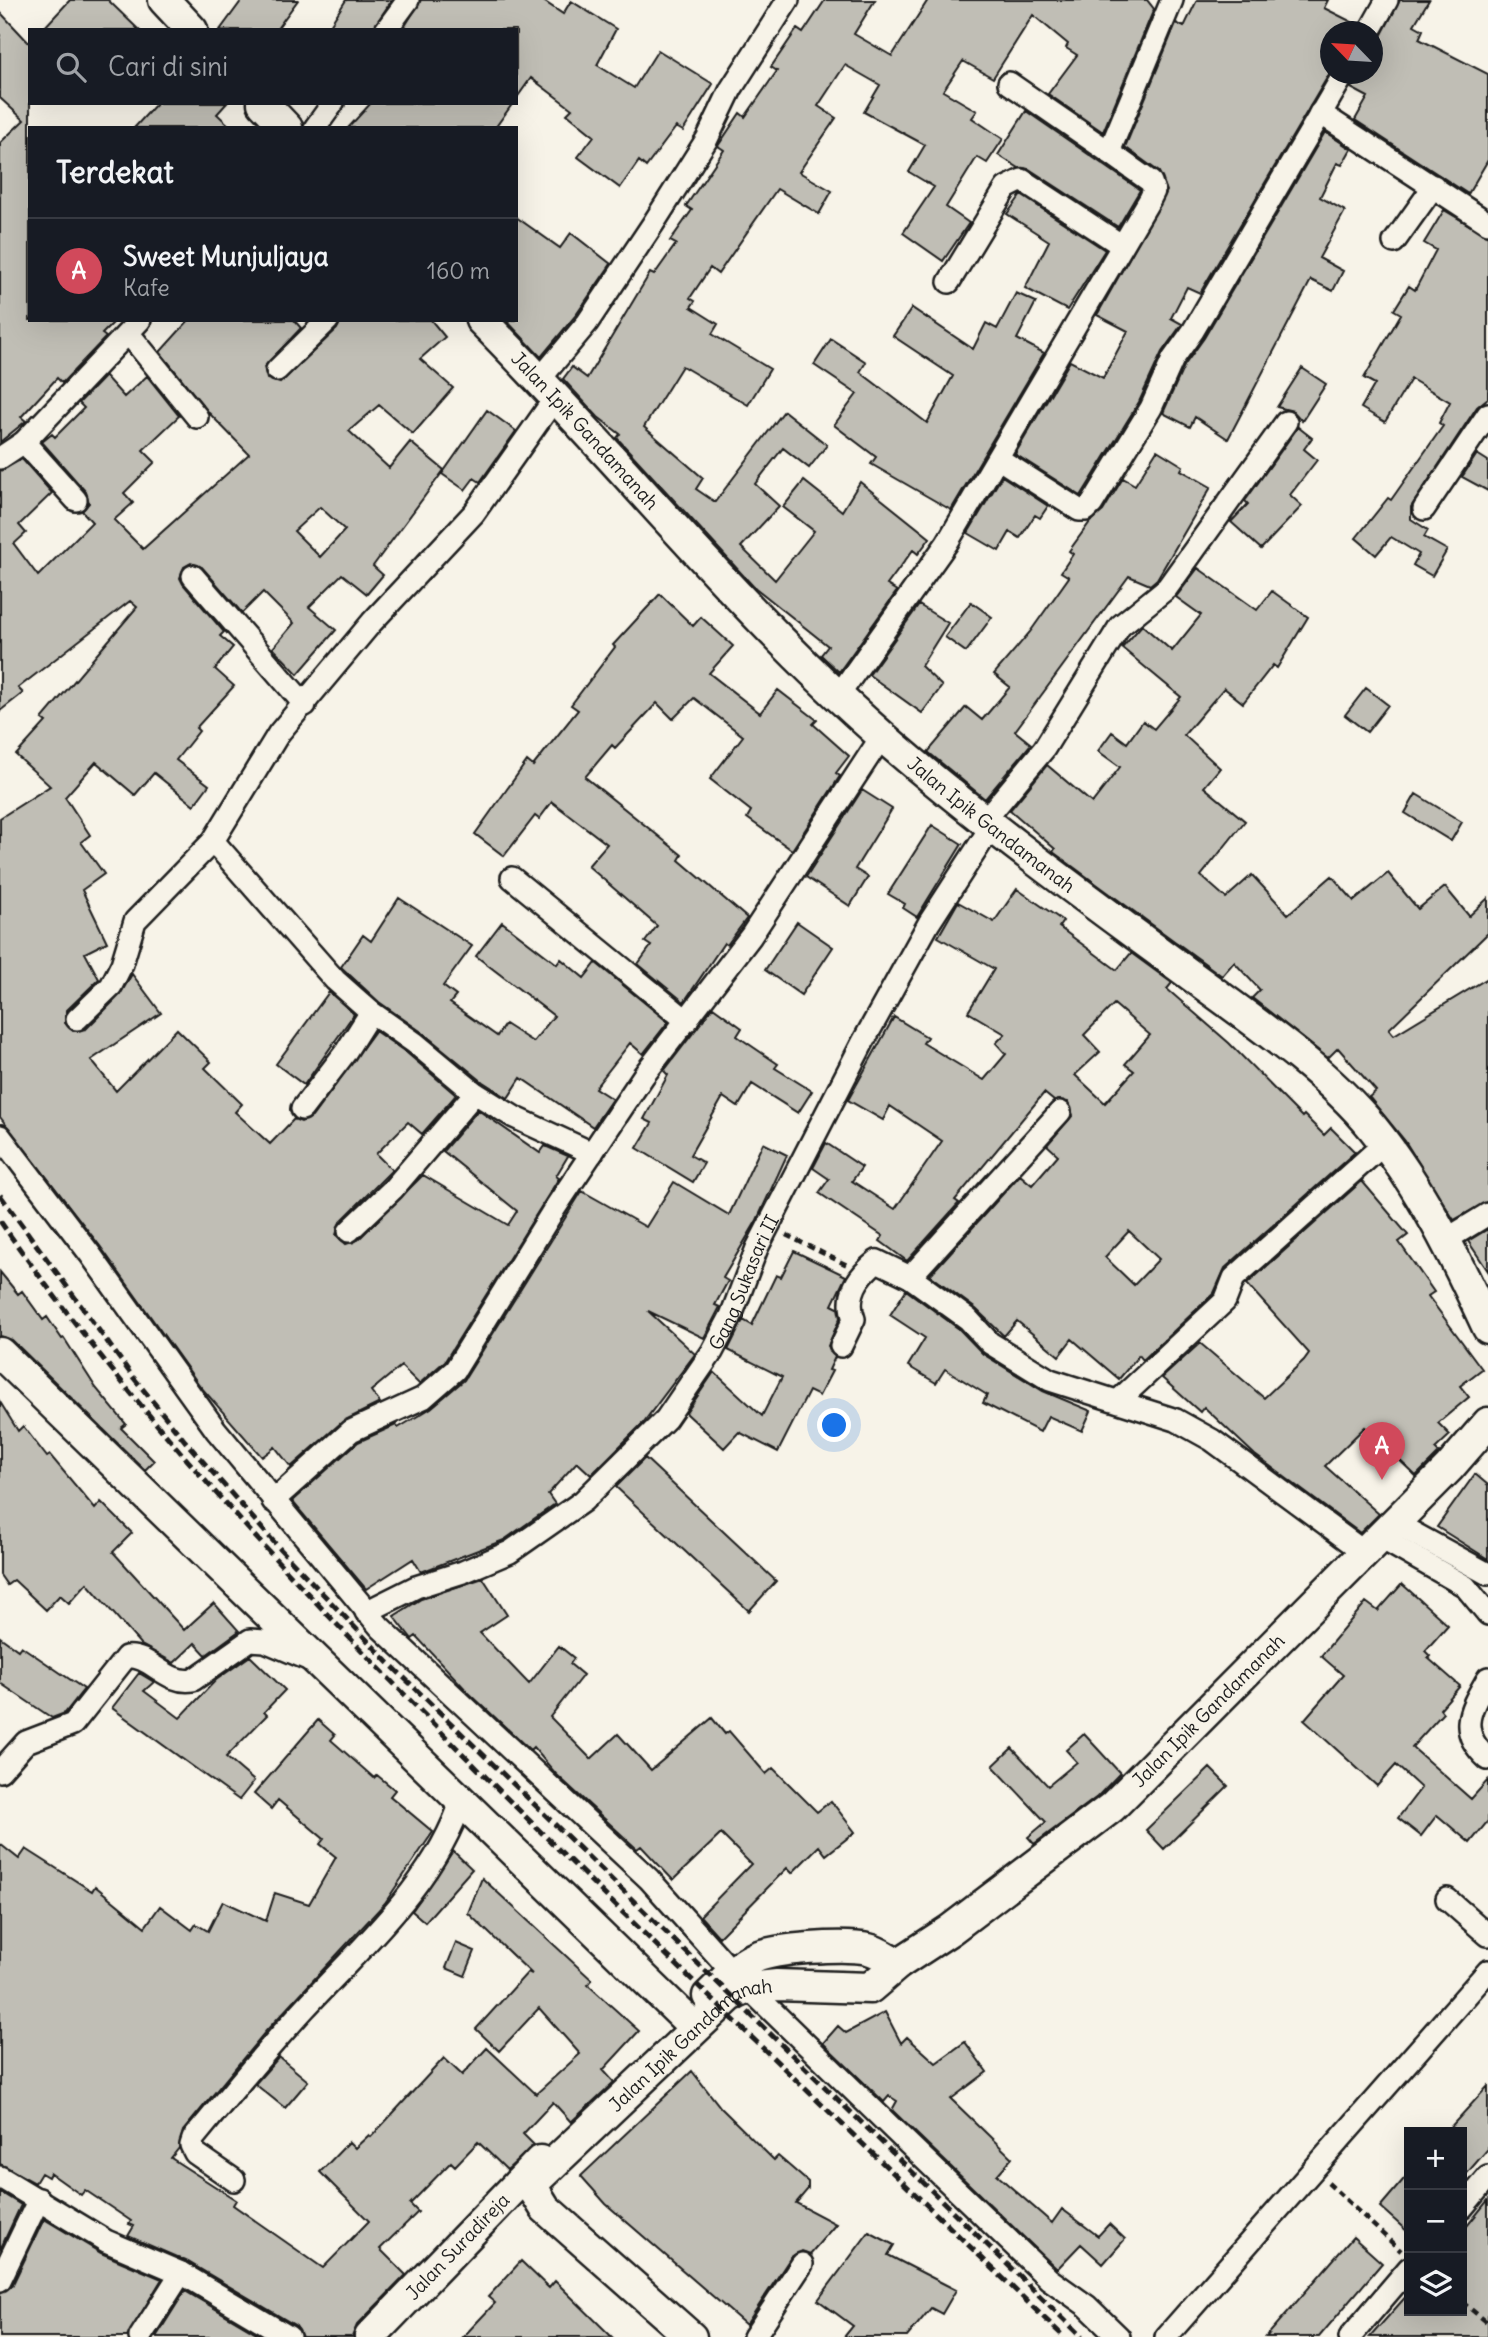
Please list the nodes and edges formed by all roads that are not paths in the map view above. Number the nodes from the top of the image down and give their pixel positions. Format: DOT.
graph roads {
  1 [pos="164,0"];
  2 [pos="408,0"];
  3 [pos="788,0"];
  4 [pos="1172,0"];
  5 [pos="1387,0"];
  6 [pos="1375,21"];
  7 [pos="190,28"];
  8 [pos="387,28"];
  9 [pos="1009,83"];
  10 [pos="1338,84"];
  11 [pos="265,105"];
  12 [pos="332,105"];
  13 [pos="1320,113"];
  14 [pos="284,126"];
  15 [pos="316,126"];
  16 [pos="1109,152"];
  17 [pos="1433,186"];
  18 [pos="1488,223"];
  19 [pos="1394,242"];
  20 [pos="1121,245"];
  21 [pos="949,282"];
  22 [pos="326,322"];
  23 [pos="483,322"];
  24 [pos="135,327"];
  25 [pos="277,370"];
  26 [pos="548,388"];
  27 [pos="1488,414"];
  28 [pos="197,416"];
  29 [pos="1286,422"];
  30 [pos="9,447"];
  31 [pos="999,459"];
  32 [pos="76,500"];
  33 [pos="1424,509"];
  34 [pos="193,576"];
  35 [pos="838,696"];
  36 [pos="305,705"];
  37 [pos="882,736"];
  38 [pos="987,824"];
  39 [pos="214,841"];
  40 [pos="512,878"];
  41 [pos="371,1012"];
  42 [pos="77,1019"];
  43 [pos="687,1021"];
  44 [pos="474,1093"];
  45 [pos="302,1109"];
  46 [pos="1060,1112"];
  47 [pos="0,1136"];
  48 [pos="1385,1143"];
  49 [pos="592,1153"];
  50 [pos="1488,1214"];
  51 [pos="349,1231"];
  52 [pos="1444,1241"];
  53 [pos="910,1277"];
  54 [pos="1488,1328"];
  55 [pos="841,1346"];
  56 [pos="0,1353"];
  57 [pos="1118,1401"];
  58 [pos="1488,1423"];
  59 [pos="273,1501"];
  60 [pos="1379,1537"];
  61 [pos="1488,1574"];
  62 [pos="366,1612"];
  63 [pos="1488,1614"];
  64 [pos="326,1667"];
  65 [pos="1488,1678"];
  66 [pos="1488,1759"];
  67 [pos="0,1771"];
  68 [pos="462,1799"];
  69 [pos="1447,1899"];
  70 [pos="1488,1935"];
  71 [pos="1488,1971"];
  72 [pos="741,1981"];
  73 [pos="686,2020"];
  74 [pos="0,2177"];
  75 [pos="1488,2177"];
  76 [pos="234,2180"];
  77 [pos="518,2185"];
  78 [pos="39,2199"];
  79 [pos="1467,2202"];
  80 [pos="545,2208"];
  81 [pos="492,2213"];
  82 [pos="802,2264"];
  83 [pos="181,2273"];
  84 [pos="1404,2274"];
  85 [pos="0,2280"];
  86 [pos="140,2337"];
  87 [pos="289,2337"];
  88 [pos="370,2337"];
  89 [pos="691,2337"];
  90 [pos="754,2337"];
  91 [pos="1119,2337"];
  92 [pos="1166,2337"];
  93 [pos="1350,2337"];
  1 -- 7 [label="street"];
  2 -- 8 [label="street"];
  3 -- 26 [label="street"];
  4 -- 16 [label="street"];
  5 -- 6 [label="street"];
  9 -- 16 [label="street"];
  10 -- 13 [label="street"];
  11 -- 14 [label="street"];
  12 -- 15 [label="street"];
  13 -- 17 [label="street"];
  13 -- 31 [label="street"];
  16 -- 20 [label="street"];
  17 -- 18 [label="street"];
  17 -- 19 [label="street"];
  20 -- 21 [label="street"];
  20 -- 31 [label="street"];
  22 -- 25 [label="street"];
  23 -- 26 [label="street, Jalan Ipik Gandamanah"];
  24 -- 28 [label="street"];
  24 -- 30 [label="street"];
  26 -- 35 [label="street, Jalan Ipik Gandamanah"];
  26 -- 36 [label="street"];
  27 -- 33 [label="street"];
  29 -- 38 [label="street, Gang Sukasari II"];
  30 -- 32 [label="street"];
  31 -- 35 [label="street"];
  34 -- 36 [label="street"];
  35 -- 37 [label="street, Jalan Ipik Gandamanah"];
  36 -- 39 [label="street"];
  37 -- 38 [label="street, Jalan Ipik Gandamanah"];
  37 -- 43 [label="street"];
  38 -- 48 [label="street, Jalan Ipik Gandamanah"];
  38 -- 62 [label="street, Gang Sukasari II"];
  39 -- 41 [label="street"];
  39 -- 42 [label="street"];
  40 -- 43 [label="street"];
  41 -- 44 [label="street"];
  41 -- 45 [label="street"];
  43 -- 49 [label="street"];
  44 -- 49 [label="street"];
  44 -- 51 [label="street"];
  46 -- 53 [label="street"];
  47 -- 59 [label="street"];
  48 -- 52 [label="street, Jalan Ipik Gandamanah"];
  48 -- 57 [label="street"];
  49 -- 59 [label="street"];
  50 -- 52 [label="street"];
  52 -- 54 [label="street, Jalan Ipik Gandamanah"];
  53 -- 55 [label="street"];
  53 -- 57 [label="street"];
  56 -- 64 [label="street"];
  57 -- 60 [label="street"];
  58 -- 60 [label="street, Jalan Ipik Gandamanah"];
  59 -- 62 [label="street"];
  60 -- 61 [label="street"];
  60 -- 63 [label="street"];
  60 -- 72 [label="street, Jalan Ipik Gandamanah"];
  62 -- 72 [label="street"];
  64 -- 67 [label="street"];
  64 -- 68 [label="street"];
  65 -- 66 [label="street"];
  68 -- 73 [label="street"];
  68 -- 76 [label="street"];
  69 -- 70 [label="street"];
  71 -- 92 [label="street"];
  72 -- 73 [label="street, Jalan Ipik Gandamanah"];
  72 -- 80 [label="street, Jalan Ipik Gandamanah"];
  72 -- 91 [label="street"];
  73 -- 77 [label="street, Jalan Ipik Gandamanah"];
  74 -- 78 [label="street"];
  75 -- 79 [label="street"];
  77 -- 81 [label="street, Jalan Suradireja"];
  78 -- 83 [label="street"];
  78 -- 85 [label="street"];
  80 -- 81 [label="street"];
  80 -- 89 [label="street"];
  81 -- 88 [label="street, Jalan Suradireja"];
  82 -- 90 [label="street"];
  83 -- 86 [label="street"];
  83 -- 87 [label="street"];
  84 -- 93 [label="street"];
}
